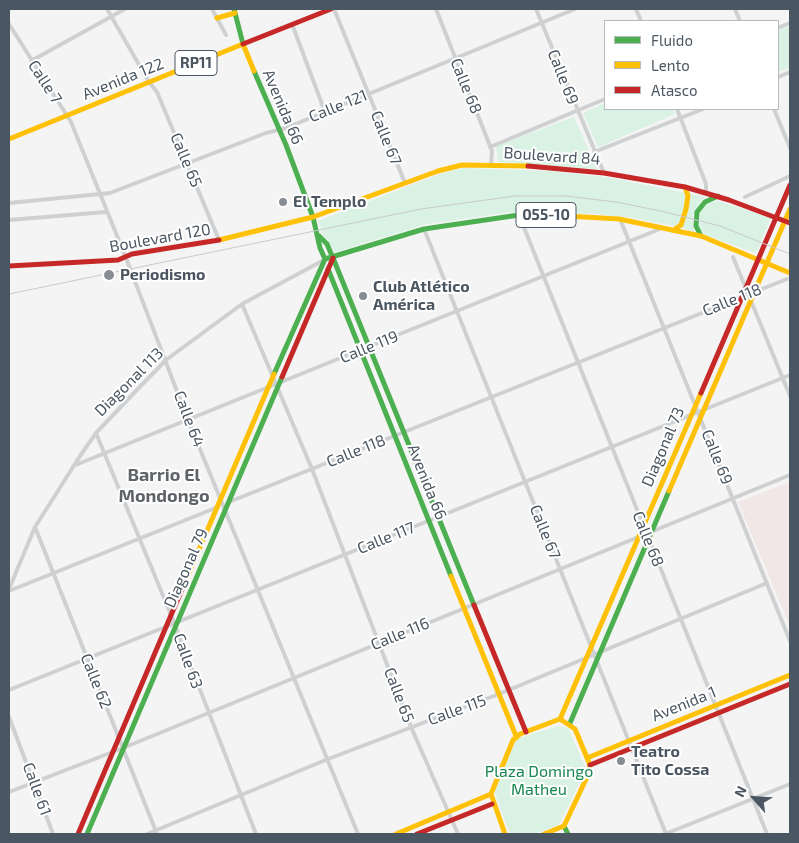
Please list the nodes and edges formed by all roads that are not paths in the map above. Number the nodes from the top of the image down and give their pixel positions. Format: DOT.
graph roads {
  1 [pos="107,9"];
  2 [pos="125,9"];
  3 [pos="212,9"];
  4 [pos="332,9"];
  5 [pos="436,9"];
  6 [pos="536,9"];
  7 [pos="575,9"];
  8 [pos="234,11"];
  9 [pos="319,11"];
  10 [pos="112,16"];
  11 [pos="217,18"];
  12 [pos="541,22"];
  13 [pos="9,24"];
  14 [pos="292,24"];
  15 [pos="226,35"];
  16 [pos="16,36"];
  17 [pos="9,38"];
  18 [pos="243,44"];
  19 [pos="455,59"];
  20 [pos="31,61"];
  21 [pos="149,82"];
  22 [pos="369,94"];
  23 [pos="604,100"];
  24 [pos="677,110"];
  25 [pos="700,110"];
  26 [pos="774,110"];
  27 [pos="577,111"];
  28 [pos="325,112"];
  29 [pos="66,115"];
  30 [pos="680,118"];
  31 [pos="280,129"];
  32 [pos="9,139"];
  33 [pos="490,147"];
  34 [pos="790,148"];
  35 [pos="594,152"];
  36 [pos="187,164"];
  37 [pos="492,164"];
  38 [pos="604,173"];
  39 [pos="790,176"];
  40 [pos="405,183"];
  41 [pos="790,185"];
  42 [pos="685,187"];
  43 [pos="706,192"];
  44 [pos="100,195"];
  45 [pos="718,196"];
  46 [pos="745,197"];
  47 [pos="9,203"];
  48 [pos="790,208"];
  49 [pos="106,212"];
  50 [pos="519,215"];
  51 [pos="776,216"];
  52 [pos="313,217"];
  53 [pos="620,219"];
  54 [pos="9,220"];
  55 [pos="788,222"];
  56 [pos="664,227"];
  57 [pos="424,229"];
  58 [pos="675,230"];
  59 [pos="319,236"];
  60 [pos="701,236"];
  61 [pos="219,240"];
  62 [pos="628,242"];
  63 [pos="733,257"];
  64 [pos="126,258"];
  65 [pos="333,258"];
  66 [pos="758,258"];
  67 [pos="324,259"];
  68 [pos="768,262"];
  69 [pos="9,266"];
  70 [pos="328,270"];
  71 [pos="790,273"];
  72 [pos="543,276"];
  73 [pos="787,279"];
  74 [pos="747,290"];
  75 [pos="756,290"];
  76 [pos="742,296"];
  77 [pos="751,300"];
  78 [pos="242,304"];
  79 [pos="457,311"];
  80 [pos="663,327"];
  81 [pos="369,347"];
  82 [pos="360,350"];
  83 [pos="166,360"];
  84 [pos="577,362"];
  85 [pos="274,374"];
  86 [pos="790,375"];
  87 [pos="783,378"];
  88 [pos="279,384"];
  89 [pos="268,388"];
  90 [pos="790,396"];
  91 [pos="491,397"];
  92 [pos="695,405"];
  93 [pos="701,413"];
  94 [pos="691,415"];
  95 [pos="188,420"];
  96 [pos="404,432"];
  97 [pos="96,433"];
  98 [pos="395,435"];
  99 [pos="611,447"];
  100 [pos="104,454"];
  101 [pos="73,466"];
  102 [pos="312,469"];
  103 [pos="790,475"];
  104 [pos="525,482"];
  105 [pos="221,498"];
  106 [pos="734,499"];
  107 [pos="226,505"];
  108 [pos="217,507"];
  109 [pos="439,517"];
  110 [pos="430,520"];
  111 [pos="35,527"];
  112 [pos="643,527"];
  113 [pos="652,532"];
  114 [pos="646,534"];
  115 [pos="638,537"];
  116 [pos="138,539"];
  117 [pos="648,540"];
  118 [pos="345,554"];
  119 [pos="560,569"];
  120 [pos="53,573"];
  121 [pos="767,583"];
  122 [pos="9,590"];
  123 [pos="258,590"];
  124 [pos="474,604"];
  125 [pos="464,608"];
  126 [pos="171,615"];
  127 [pos="680,620"];
  128 [pos="175,624"];
  129 [pos="165,628"];
  130 [pos="790,641"];
  131 [pos="379,642"];
  132 [pos="591,647"];
  133 [pos="601,651"];
  134 [pos="594,654"];
  135 [pos="587,656"];
  136 [pos="87,658"];
  137 [pos="597,661"];
  138 [pos="790,675"];
  139 [pos="294,677"];
  140 [pos="790,684"];
  141 [pos="9,690"];
  142 [pos="509,690"];
  143 [pos="499,694"];
  144 [pos="714,706"];
  145 [pos="207,712"];
  146 [pos="718,713"];
  147 [pos="9,717"];
  148 [pos="560,719"];
  149 [pos="570,724"];
  150 [pos="411,727"];
  151 [pos="526,732"];
  152 [pos="516,736"];
  153 [pos="118,738"];
  154 [pos="629,739"];
  155 [pos="632,747"];
  156 [pos="123,748"];
  157 [pos="113,751"];
  158 [pos="587,758"];
  159 [pos="328,760"];
  160 [pos="590,765"];
  161 [pos="34,782"];
  162 [pos="790,784"];
  163 [pos="9,792"];
  164 [pos="491,794"];
  165 [pos="241,797"];
  166 [pos="752,799"];
  167 [pos="492,804"];
  168 [pos="449,813"];
  169 [pos="452,820"];
  170 [pos="564,826"];
  171 [pos="553,832"];
  172 [pos="156,833"];
  173 [pos="53,834"];
  174 [pos="78,834"];
  175 [pos="87,834"];
  176 [pos="146,834"];
  177 [pos="256,834"];
  178 [pos="358,834"];
  179 [pos="396,834"];
  180 [pos="417,834"];
  181 [pos="458,834"];
  182 [pos="505,834"];
  183 [pos="544,834"];
  184 [pos="568,834"];
  185 [pos="666,834"];
  186 [pos="767,834"];
  1 -- 10 [label="street, Calle 65"];
  2 -- 10 [label="street"];
  3 -- 11 [label="street"];
  4 -- 9 [label="main road, Avenida 122 / RP11"];
  4 -- 22 [label="street, Calle 67"];
  5 -- 19 [label="street, Calle 68"];
  6 -- 12 [label="street, Calle 69"];
  7 -- 12 [label="street, Calle 121"];
  8 -- 11 [label="main road"];
  8 -- 18 [label="main road, Avenida 66"];
  9 -- 14 [label="main road, Avenida 122 / RP11"];
  10 -- 20 [label="street"];
  10 -- 21 [label="street, Calle 65"];
  11 -- 15 [label="street"];
  12 -- 19 [label="street, Calle 121"];
  12 -- 27 [label="street, Calle 69"];
  13 -- 16 [label="street, Calle 7"];
  14 -- 18 [label="main road, Avenida 122 / RP11"];
  14 -- 28 [label="street"];
  16 -- 17 [label="street"];
  16 -- 20 [label="street, Calle 7"];
  18 -- 21 [label="main road, Avenida 122 / RP11"];
  18 -- 31 [label="main road, Avenida 66"];
  19 -- 22 [label="street, Calle 121"];
  19 -- 33 [label="street, Calle 68"];
  20 -- 29 [label="street, Calle 7"];
  21 -- 29 [label="main road, Avenida 122 / RP11"];
  21 -- 36 [label="street, Calle 65"];
  22 -- 28 [label="street, Calle 121"];
  22 -- 40 [label="street, Calle 67"];
  23 -- 27 [label="street"];
  24 -- 30 [label="street"];
  25 -- 30 [label="street"];
  26 -- 34 [label="street"];
  27 -- 33 [label="street"];
  27 -- 35 [label="street, Calle 69"];
  28 -- 31 [label="street, Calle 121"];
  29 -- 32 [label="main road, Avenida 122 / RP11"];
  29 -- 44 [label="street, Calle 64"];
  30 -- 35 [label="street"];
  30 -- 43 [label="street"];
  31 -- 36 [label="street, Calle 121"];
  31 -- 52 [label="main road, Avenida 66"];
  33 -- 37 [label="street, Calle 68"];
  35 -- 38 [label="street, Calle 69"];
  36 -- 44 [label="street, Calle 121"];
  36 -- 61 [label="street, Calle 65"];
  37 -- 38 [label="main road, Boulevard 84"];
  37 -- 40 [label="main road, Boulevard 84"];
  38 -- 42 [label="main road, Boulevard 84"];
  39 -- 46 [label="street"];
  40 -- 52 [label="main road, Boulevard 84"];
  41 -- 51 [label="main road, Diagonal 73"];
  42 -- 43 [label="main road, Boulevard 84"];
  42 -- 58 [label="main road"];
  43 -- 45 [label="main road, Boulevard 84"];
  44 -- 47 [label="street, Calle 121"];
  44 -- 49 [label="street, Calle 64"];
  45 -- 51 [label="main road, Boulevard 84"];
  45 -- 60 [label="main road"];
  48 -- 55 [label="main road, Diagonal 73"];
  49 -- 54 [label="street"];
  49 -- 64 [label="street, Calle 64"];
  50 -- 53 [label="main road, 055-10"];
  50 -- 57 [label="main road, 055-10"];
  50 -- 72 [label="street, Calle 68"];
  51 -- 55 [label="main road, Boulevard 84"];
  51 -- 66 [label="main road, Diagonal 73"];
  52 -- 59 [label="main road, Avenida 66"];
  52 -- 61 [label="main road, Boulevard 120"];
  53 -- 56 [label="main road, 055-10"];
  53 -- 62 [label="street, Calle 69"];
  55 -- 68 [label="main road, Diagonal 73"];
  56 -- 58 [label="main road, 055-10"];
  56 -- 62 [label="street, Calle 119"];
  57 -- 65 [label="main road, 055-10"];
  57 -- 79 [label="street, Calle 67"];
  58 -- 60 [label="main road, 055-10"];
  59 -- 65 [label="main road, Avenida 66"];
  59 -- 67 [label="main road, Avenida 66"];
  60 -- 66 [label="main road, 055-10"];
  61 -- 64 [label="main road, Boulevard 120"];
  62 -- 72 [label="street, Calle 119"];
  62 -- 80 [label="street, Calle 69"];
  63 -- 74 [label="street"];
  64 -- 69 [label="main road, Boulevard 120"];
  64 -- 83 [label="street, Calle 64"];
  65 -- 67 [label="main road, Diagonal 113"];
  65 -- 70 [label="main road, Diagonal 79"];
  65 -- 81 [label="main road, Avenida 66"];
  66 -- 68 [label="main road, 055-10"];
  66 -- 74 [label="main road, Diagonal 73"];
  67 -- 70 [label="main road, Avenida 66"];
  67 -- 78 [label="street, Diagonal 113"];
  67 -- 85 [label="main road, Diagonal 79"];
  68 -- 71 [label="main road, 055-10"];
  68 -- 75 [label="main road, Diagonal 73"];
  70 -- 82 [label="main road, Avenida 66"];
  70 -- 88 [label="main road, Diagonal 79"];
  72 -- 79 [label="street, Calle 119"];
  72 -- 84 [label="street, Calle 68"];
  73 -- 75 [label="street, Calle 118"];
  74 -- 75 [label="street, Calle 118"];
  74 -- 76 [label="main road, Diagonal 73"];
  74 -- 77 [label="street"];
  75 -- 77 [label="main road, Diagonal 73"];
  76 -- 80 [label="street, Calle 118"];
  76 -- 92 [label="main road, Diagonal 73"];
  77 -- 87 [label="street"];
  77 -- 93 [label="main road, Diagonal 73"];
  78 -- 83 [label="street, Diagonal 113"];
  78 -- 85 [label="street, Calle 65"];
  79 -- 81 [label="street, Calle 119"];
  79 -- 91 [label="street, Calle 67"];
  80 -- 84 [label="street, Calle 118"];
  80 -- 92 [label="street, Calle 69"];
  81 -- 82 [label="street, Calle 119"];
  81 -- 96 [label="main road, Avenida 66"];
  82 -- 88 [label="street, Calle 119"];
  82 -- 98 [label="main road, Avenida 66"];
  83 -- 95 [label="street, Calle 64"];
  83 -- 97 [label="street, Diagonal 113"];
  84 -- 91 [label="street, Calle 118"];
  84 -- 99 [label="street, Calle 68"];
  85 -- 88 [label="street, Calle 65"];
  85 -- 89 [label="main road, Diagonal 79"];
  86 -- 87 [label="street, Calle 117"];
  87 -- 90 [label="street"];
  87 -- 93 [label="street, Calle 117"];
  88 -- 89 [label="street, Calle 119"];
  88 -- 102 [label="street, Calle 65"];
  88 -- 107 [label="main road, Diagonal 79"];
  89 -- 95 [label="street, Calle 119"];
  89 -- 105 [label="main road, Diagonal 79"];
  91 -- 96 [label="street, Calle 118"];
  91 -- 104 [label="street, Calle 67"];
  92 -- 93 [label="street, Calle 69"];
  92 -- 94 [label="main road, Diagonal 73"];
  93 -- 94 [label="street, Calle 117"];
  93 -- 106 [label="street, Calle 69"];
  93 -- 113 [label="main road, Diagonal 73"];
  94 -- 99 [label="street, Calle 117"];
  94 -- 112 [label="main road, Diagonal 73"];
  95 -- 100 [label="street, Calle 119"];
  95 -- 105 [label="street, Calle 64"];
  96 -- 98 [label="street, Calle 118"];
  96 -- 109 [label="main road, Avenida 66"];
  97 -- 100 [label="street, Calle 63"];
  97 -- 101 [label="street, Diagonal 113"];
  98 -- 102 [label="street, Calle 118"];
  98 -- 110 [label="main road, Avenida 66"];
  99 -- 104 [label="street, Calle 117"];
  99 -- 112 [label="street, Calle 68"];
  100 -- 101 [label="street, Calle 119"];
  100 -- 116 [label="street, Calle 63"];
  101 -- 111 [label="street, Diagonal 113"];
  102 -- 107 [label="street, Calle 118"];
  102 -- 118 [label="street, Calle 65"];
  103 -- 106 [label="street, Calle 116"];
  104 -- 109 [label="street, Calle 117"];
  104 -- 119 [label="street, Calle 67"];
  105 -- 107 [label="street, Calle 64"];
  105 -- 108 [label="main road, Diagonal 79"];
  106 -- 113 [label="street, Calle 116"];
  106 -- 121 [label="street, Calle 69"];
  107 -- 108 [label="street, Calle 118"];
  107 -- 123 [label="street, Calle 64"];
  107 -- 128 [label="main road, Diagonal 79"];
  108 -- 116 [label="street, Calle 118"];
  108 -- 126 [label="main road, Diagonal 79"];
  109 -- 110 [label="street, Calle 117"];
  109 -- 124 [label="main road, Avenida 66"];
  110 -- 118 [label="street, Calle 117"];
  110 -- 125 [label="main road, Avenida 66"];
  111 -- 120 [label="street, Calle 62"];
  111 -- 122 [label="street, Diagonal 113"];
  112 -- 114 [label="street, Calle 68"];
  112 -- 115 [label="main road, Diagonal 73"];
  113 -- 114 [label="street, Calle 116"];
  113 -- 117 [label="main road, Diagonal 73"];
  114 -- 115 [label="street, Calle 116"];
  114 -- 117 [label="street, Calle 68"];
  115 -- 119 [label="street, Calle 116"];
  115 -- 132 [label="main road, Diagonal 73"];
  116 -- 120 [label="street, Calle 118"];
  116 -- 126 [label="street, Calle 63"];
  117 -- 127 [label="street, Calle 68"];
  117 -- 133 [label="main road, Diagonal 73"];
  118 -- 123 [label="street, Calle 117"];
  118 -- 131 [label="street, Calle 65"];
  119 -- 124 [label="street, Calle 116"];
  119 -- 132 [label="street, Calle 67"];
  120 -- 122 [label="street, Calle 118"];
  120 -- 136 [label="street, Calle 62"];
  121 -- 127 [label="street, Calle 115"];
  121 -- 130 [label="street, Calle 69"];
  123 -- 128 [label="street, Calle 117"];
  123 -- 139 [label="street, Calle 64"];
  124 -- 125 [label="street, Calle 116"];
  124 -- 142 [label="main road, Avenida 66"];
  125 -- 131 [label="street, Calle 116"];
  125 -- 143 [label="main road, Avenida 66"];
  126 -- 128 [label="street, Calle 63"];
  126 -- 129 [label="main road, Diagonal 79"];
  127 -- 133 [label="street, Calle 115"];
  127 -- 144 [label="street, Calle 68"];
  128 -- 129 [label="street, Calle 117"];
  128 -- 145 [label="street, Calle 63"];
  128 -- 156 [label="main road, Diagonal 79"];
  129 -- 136 [label="street, Calle 117"];
  129 -- 153 [label="main road, Diagonal 79"];
  131 -- 139 [label="street, Calle 116"];
  131 -- 150 [label="street, Calle 65"];
  132 -- 134 [label="street, Calle 67"];
  132 -- 135 [label="main road, Diagonal 73"];
  133 -- 134 [label="street, Calle 115"];
  133 -- 137 [label="main road, Diagonal 73"];
  134 -- 135 [label="street, Calle 115"];
  134 -- 137 [label="street, Calle 67"];
  135 -- 142 [label="street, Calle 115"];
  135 -- 148 [label="main road, Diagonal 73"];
  136 -- 141 [label="street, Calle 117"];
  136 -- 153 [label="street, Calle 62"];
  137 -- 149 [label="main road, Diagonal 73"];
  137 -- 154 [label="street, Calle 67"];
  138 -- 144 [label="main road, Avenida 1"];
  139 -- 145 [label="street, Calle 116"];
  139 -- 159 [label="street, Calle 64"];
  140 -- 146 [label="main road, Avenida 1"];
  142 -- 143 [label="street, Calle 115"];
  142 -- 151 [label="main road, Avenida 66"];
  143 -- 150 [label="street, Calle 115"];
  143 -- 152 [label="main road, Avenida 66"];
  144 -- 146 [label="street, Calle 68"];
  144 -- 154 [label="main road, Avenida 1"];
  145 -- 156 [label="street, Calle 116"];
  145 -- 165 [label="street, Calle 63"];
  146 -- 155 [label="main road, Avenida 1"];
  146 -- 166 [label="street, Calle 68"];
  147 -- 161 [label="street, Calle 61"];
  148 -- 149 [label="main road"];
  148 -- 151 [label="main road"];
  149 -- 158 [label="main road"];
  150 -- 159 [label="street, Calle 115"];
  150 -- 168 [label="street, Calle 65"];
  151 -- 152 [label="main road"];
  152 -- 164 [label="main road"];
  153 -- 156 [label="street, Calle 62"];
  153 -- 157 [label="main road, Diagonal 79"];
  154 -- 155 [label="street, Calle 67"];
  154 -- 158 [label="main road, Avenida 1"];
  155 -- 160 [label="main road, Avenida 1"];
  155 -- 185 [label="street, Calle 67"];
  156 -- 157 [label="street, Calle 116"];
  156 -- 172 [label="street, Calle 62"];
  156 -- 175 [label="main road, Diagonal 79"];
  157 -- 161 [label="street, Calle 116"];
  157 -- 174 [label="main road, Diagonal 79"];
  158 -- 160 [label="main road"];
  159 -- 165 [label="street, Calle 115"];
  159 -- 178 [label="street, Calle 64"];
  160 -- 170 [label="main road"];
  161 -- 163 [label="street, Calle 116"];
  161 -- 173 [label="street, Calle 61"];
  162 -- 166 [label="street"];
  164 -- 167 [label="main road"];
  164 -- 168 [label="main road"];
  165 -- 172 [label="street, Calle 115"];
  165 -- 177 [label="street, Calle 63"];
  166 -- 185 [label="street"];
  166 -- 186 [label="street, Calle 68"];
  167 -- 169 [label="main road"];
  167 -- 182 [label="main road"];
  168 -- 169 [label="street, Calle 65"];
  168 -- 179 [label="main road"];
  169 -- 180 [label="main road"];
  169 -- 181 [label="street, Calle 65"];
  170 -- 171 [label="main road"];
  170 -- 184 [label="main road"];
  171 -- 183 [label="main road"];
  172 -- 176 [label="street, Calle 115"];
}
